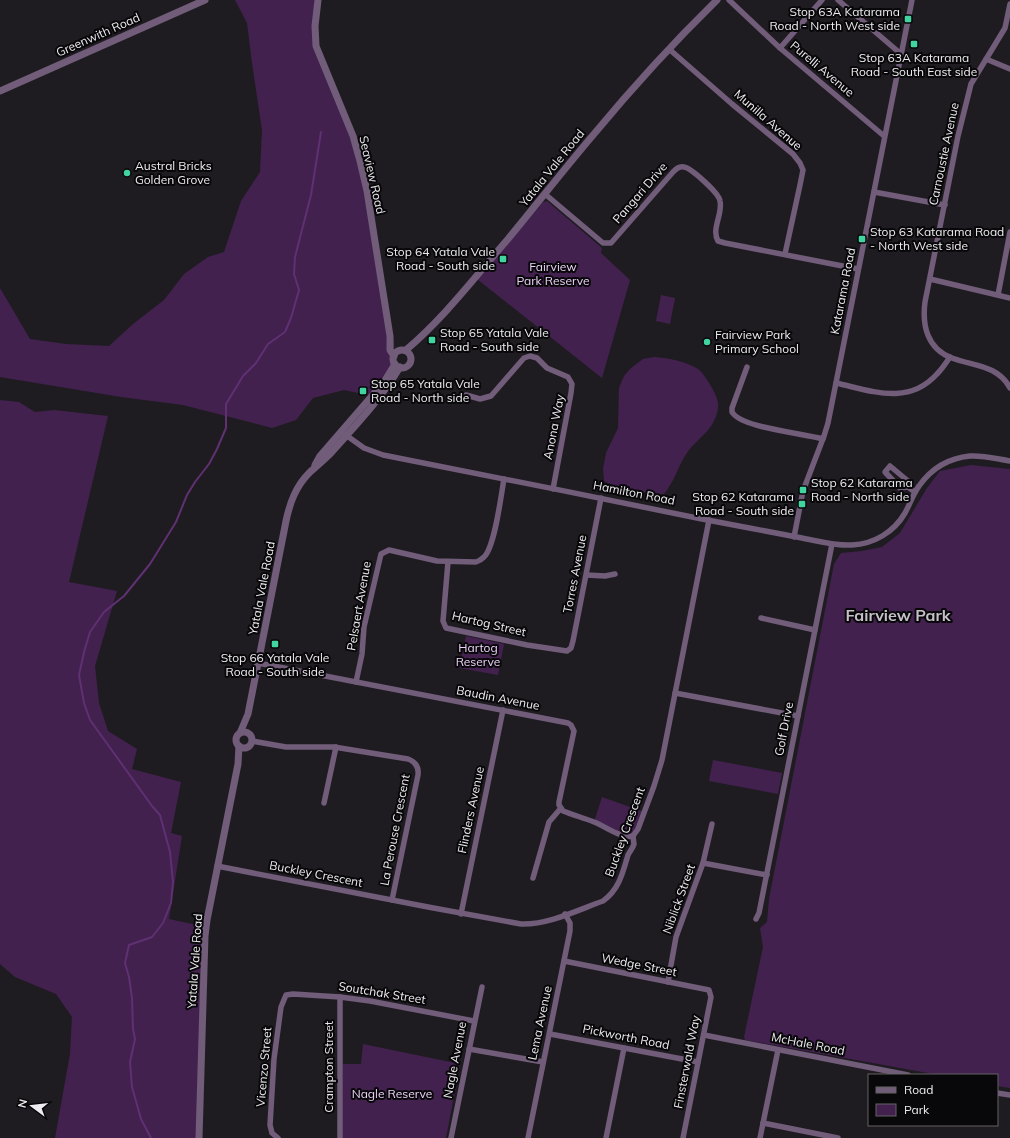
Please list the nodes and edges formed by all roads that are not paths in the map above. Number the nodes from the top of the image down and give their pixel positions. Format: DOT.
graph roads {
  1 [pos="205,0"];
  2 [pos="318,0"];
  3 [pos="717,0"];
  4 [pos="729,0"];
  5 [pos="822,0"];
  6 [pos="838,0"];
  7 [pos="912,0"];
  8 [pos="1010,4"];
  9 [pos="780,48"];
  10 [pos="669,49"];
  11 [pos="901,54"];
  12 [pos="986,59"];
  13 [pos="1010,69"];
  14 [pos="0,91"];
  15 [pos="884,136"];
  16 [pos="874,192"];
  17 [pos="545,194"];
  18 [pos="944,205"];
  19 [pos="1010,232"];
  20 [pos="785,254"];
  21 [pos="858,269"];
  22 [pos="930,279"];
  23 [pos="998,294"];
  24 [pos="1010,298"];
  25 [pos="390,336"];
  26 [pos="404,350"];
  27 [pos="950,357"];
  28 [pos="396,362"];
  29 [pos="747,367"];
  30 [pos="836,383"];
  31 [pos="1010,388"];
  32 [pos="466,395"];
  33 [pos="344,434"];
  34 [pos="823,439"];
  35 [pos="1010,461"];
  36 [pos="504,479"];
  37 [pos="908,487"];
  38 [pos="553,489"];
  39 [pos="915,492"];
  40 [pos="601,498"];
  41 [pos="709,520"];
  42 [pos="794,537"];
  43 [pos="832,544"];
  44 [pos="448,562"];
  45 [pos="615,574"];
  46 [pos="587,575"];
  47 [pos="761,618"];
  48 [pos="815,630"];
  49 [pos="567,651"];
  50 [pos="258,663"];
  51 [pos="356,682"];
  52 [pos="675,693"];
  53 [pos="503,710"];
  54 [pos="798,716"];
  55 [pos="244,733"];
  56 [pos="252,741"];
  57 [pos="243,747"];
  58 [pos="336,747"];
  59 [pos="324,803"];
  60 [pos="561,808"];
  61 [pos="712,824"];
  62 [pos="633,836"];
  63 [pos="703,863"];
  64 [pos="218,866"];
  65 [pos="766,875"];
  66 [pos="533,878"];
  67 [pos="392,900"];
  68 [pos="462,914"];
  69 [pos="565,914"];
  70 [pos="756,919"];
  71 [pos="564,961"];
  72 [pos="668,982"];
  73 [pos="482,987"];
  74 [pos="709,990"];
  75 [pos="286,995"];
  76 [pos="340,997"];
  77 [pos="474,1021"];
  78 [pos="550,1034"];
  79 [pos="704,1035"];
  80 [pos="624,1048"];
  81 [pos="469,1049"];
  82 [pos="778,1050"];
  83 [pos="543,1062"];
  84 [pos="698,1062"];
  85 [pos="903,1074"];
  86 [pos="998,1093"];
  87 [pos="1010,1095"];
  88 [pos="763,1123"];
  89 [pos="199,1138"];
  90 [pos="278,1138"];
  91 [pos="340,1138"];
  92 [pos="451,1138"];
  93 [pos="528,1138"];
  94 [pos="606,1138"];
  95 [pos="683,1138"];
  96 [pos="760,1138"];
  97 [pos="838,1138"];
  1 -- 14 [label="street, Greenwith Road"];
  2 -- 25 [label="street, Seaview Road"];
  3 -- 10 [label="street, Yatala Vale Road"];
  4 -- 9 [label="street, Purelli Avenue"];
  5 -- 9 [label="street"];
  6 -- 11 [label="street"];
  7 -- 11 [label="street, Katarama Road"];
  8 -- 12 [label="street, Carnoustie Avenue"];
  9 -- 15 [label="street, Purelli Avenue"];
  10 -- 17 [label="street, Yatala Vale Road"];
  10 -- 20 [label="street, Munilla Avenue"];
  11 -- 15 [label="street, Katarama Road"];
  12 -- 13 [label="street"];
  12 -- 18 [label="street, Carnoustie Avenue"];
  15 -- 16 [label="street, Katarama Road"];
  16 -- 18 [label="street"];
  16 -- 21 [label="street, Katarama Road"];
  17 -- 20 [label="street, Pangari Drive"];
  17 -- 26 [label="street, Yatala Vale Road"];
  18 -- 22 [label="street, Carnoustie Avenue"];
  19 -- 23 [label="street"];
  20 -- 21 [label="street, Pangari Drive"];
  21 -- 30 [label="street, Katarama Road"];
  22 -- 23 [label="street"];
  22 -- 27 [label="street, Carnoustie Avenue"];
  23 -- 24 [label="street"];
  25 -- 26 [label="street"];
  25 -- 28 [label="street, Seaview Road"];
  26 -- 28 [label="street"];
  26 -- 28 [label="street"];
  27 -- 30 [label="street"];
  27 -- 31 [label="street, Carnoustie Avenue"];
  28 -- 33 [label="street, Yatala Vale Road"];
  29 -- 34 [label="street"];
  30 -- 34 [label="street, Katarama Road"];
  32 -- 38 [label="street, Anona Way"];
  33 -- 36 [label="street, Hamilton Road"];
  33 -- 50 [label="street, Yatala Vale Road"];
  34 -- 42 [label="street, Katarama Road"];
  35 -- 39 [label="street, Hamilton Road"];
  36 -- 38 [label="street, Hamilton Road"];
  36 -- 44 [label="street, Pelsaert Avenue"];
  37 -- 39 [label="street"];
  38 -- 40 [label="street, Hamilton Road"];
  39 -- 43 [label="street, Hamilton Road"];
  40 -- 41 [label="street, Hamilton Road"];
  40 -- 46 [label="street, Torres Avenue"];
  41 -- 42 [label="street, Hamilton Road"];
  41 -- 52 [label="street, Buckley Crescent"];
  42 -- 43 [label="street, Hamilton Road"];
  43 -- 48 [label="street, Golf Drive"];
  44 -- 49 [label="street, Hartog Street"];
  44 -- 51 [label="street, Pelsaert Avenue"];
  45 -- 46 [label="street"];
  46 -- 49 [label="street, Torres Avenue"];
  47 -- 48 [label="street"];
  48 -- 54 [label="street, Golf Drive"];
  50 -- 51 [label="street, Baudin Avenue"];
  50 -- 55 [label="street, Yatala Vale Road"];
  51 -- 53 [label="street, Baudin Avenue"];
  52 -- 54 [label="street"];
  52 -- 62 [label="street, Buckley Crescent"];
  53 -- 60 [label="street, Baudin Avenue"];
  53 -- 68 [label="street, Flinders Avenue"];
  54 -- 65 [label="street, Golf Drive"];
  55 -- 56 [label="street"];
  55 -- 57 [label="street"];
  56 -- 57 [label="street"];
  56 -- 58 [label="street, La Perouse Crescent"];
  57 -- 64 [label="street, Yatala Vale Road"];
  58 -- 59 [label="street"];
  58 -- 67 [label="street, La Perouse Crescent"];
  60 -- 62 [label="street"];
  60 -- 66 [label="street"];
  61 -- 63 [label="street, Niblick Street"];
  62 -- 69 [label="street, Buckley Crescent"];
  63 -- 65 [label="street"];
  63 -- 72 [label="street, Niblick Street"];
  64 -- 67 [label="street, Buckley Crescent"];
  64 -- 89 [label="street, Yatala Vale Road"];
  65 -- 70 [label="street, Golf Drive"];
  67 -- 68 [label="street, Buckley Crescent"];
  68 -- 69 [label="street, Buckley Crescent"];
  69 -- 71 [label="street, Lema Avenue"];
  71 -- 72 [label="street, Wedge Street"];
  71 -- 78 [label="street, Lema Avenue"];
  72 -- 74 [label="street, Wedge Street"];
  73 -- 77 [label="street, Nagle Avenue"];
  74 -- 79 [label="street, Finsterwald Way"];
  75 -- 76 [label="street, Soutchak Street"];
  75 -- 90 [label="street, Vicenzo Street"];
  76 -- 77 [label="street, Soutchak Street"];
  76 -- 91 [label="street, Crampton Street"];
  77 -- 81 [label="street, Nagle Avenue"];
  78 -- 80 [label="street, Pickworth Road"];
  78 -- 83 [label="street, Lema Avenue"];
  79 -- 82 [label="street, McHale Road"];
  79 -- 84 [label="street, Finsterwald Way"];
  80 -- 84 [label="street, Pickworth Road"];
  80 -- 94 [label="street"];
  81 -- 83 [label="street"];
  81 -- 92 [label="street, Nagle Avenue"];
  82 -- 85 [label="street, McHale Road"];
  82 -- 88 [label="street"];
  83 -- 93 [label="street, Lema Avenue"];
  84 -- 95 [label="street, Finsterwald Way"];
  86 -- 87 [label="street"];
  88 -- 96 [label="street"];
  88 -- 97 [label="street"];
}
